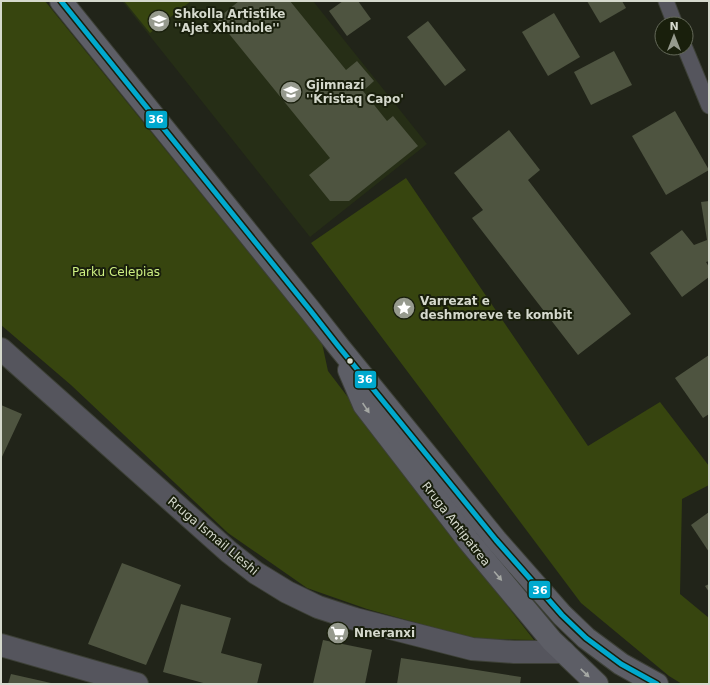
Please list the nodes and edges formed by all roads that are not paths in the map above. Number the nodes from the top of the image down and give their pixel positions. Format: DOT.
graph roads {
  1 [pos="61,1"];
  2 [pos="666,1"];
  3 [pos="672,16"];
  4 [pos="688,56"];
  5 [pos="709,106"];
  6 [pos="339,347"];
  7 [pos="1,349"];
  8 [pos="1,645"];
  9 [pos="564,652"];
  10 [pos="137,684"];
  11 [pos="597,684"];
  12 [pos="657,684"];
  1 -- 6 [label="main road, Rruga Antipatrea"];
  2 -- 3 [label="lane"];
  4 -- 5 [label="lane"];
  6 -- 9 [label="main road, Rruga Antipatrea, one-way"];
  6 -- 12 [label="main road, Rruga Antipatrea"];
  7 -- 9 [label="street, Rruga Ismail Lleshi"];
  8 -- 10 [label="street"];
  9 -- 11 [label="main road, Rruga Antipatrea, one-way"];
}
